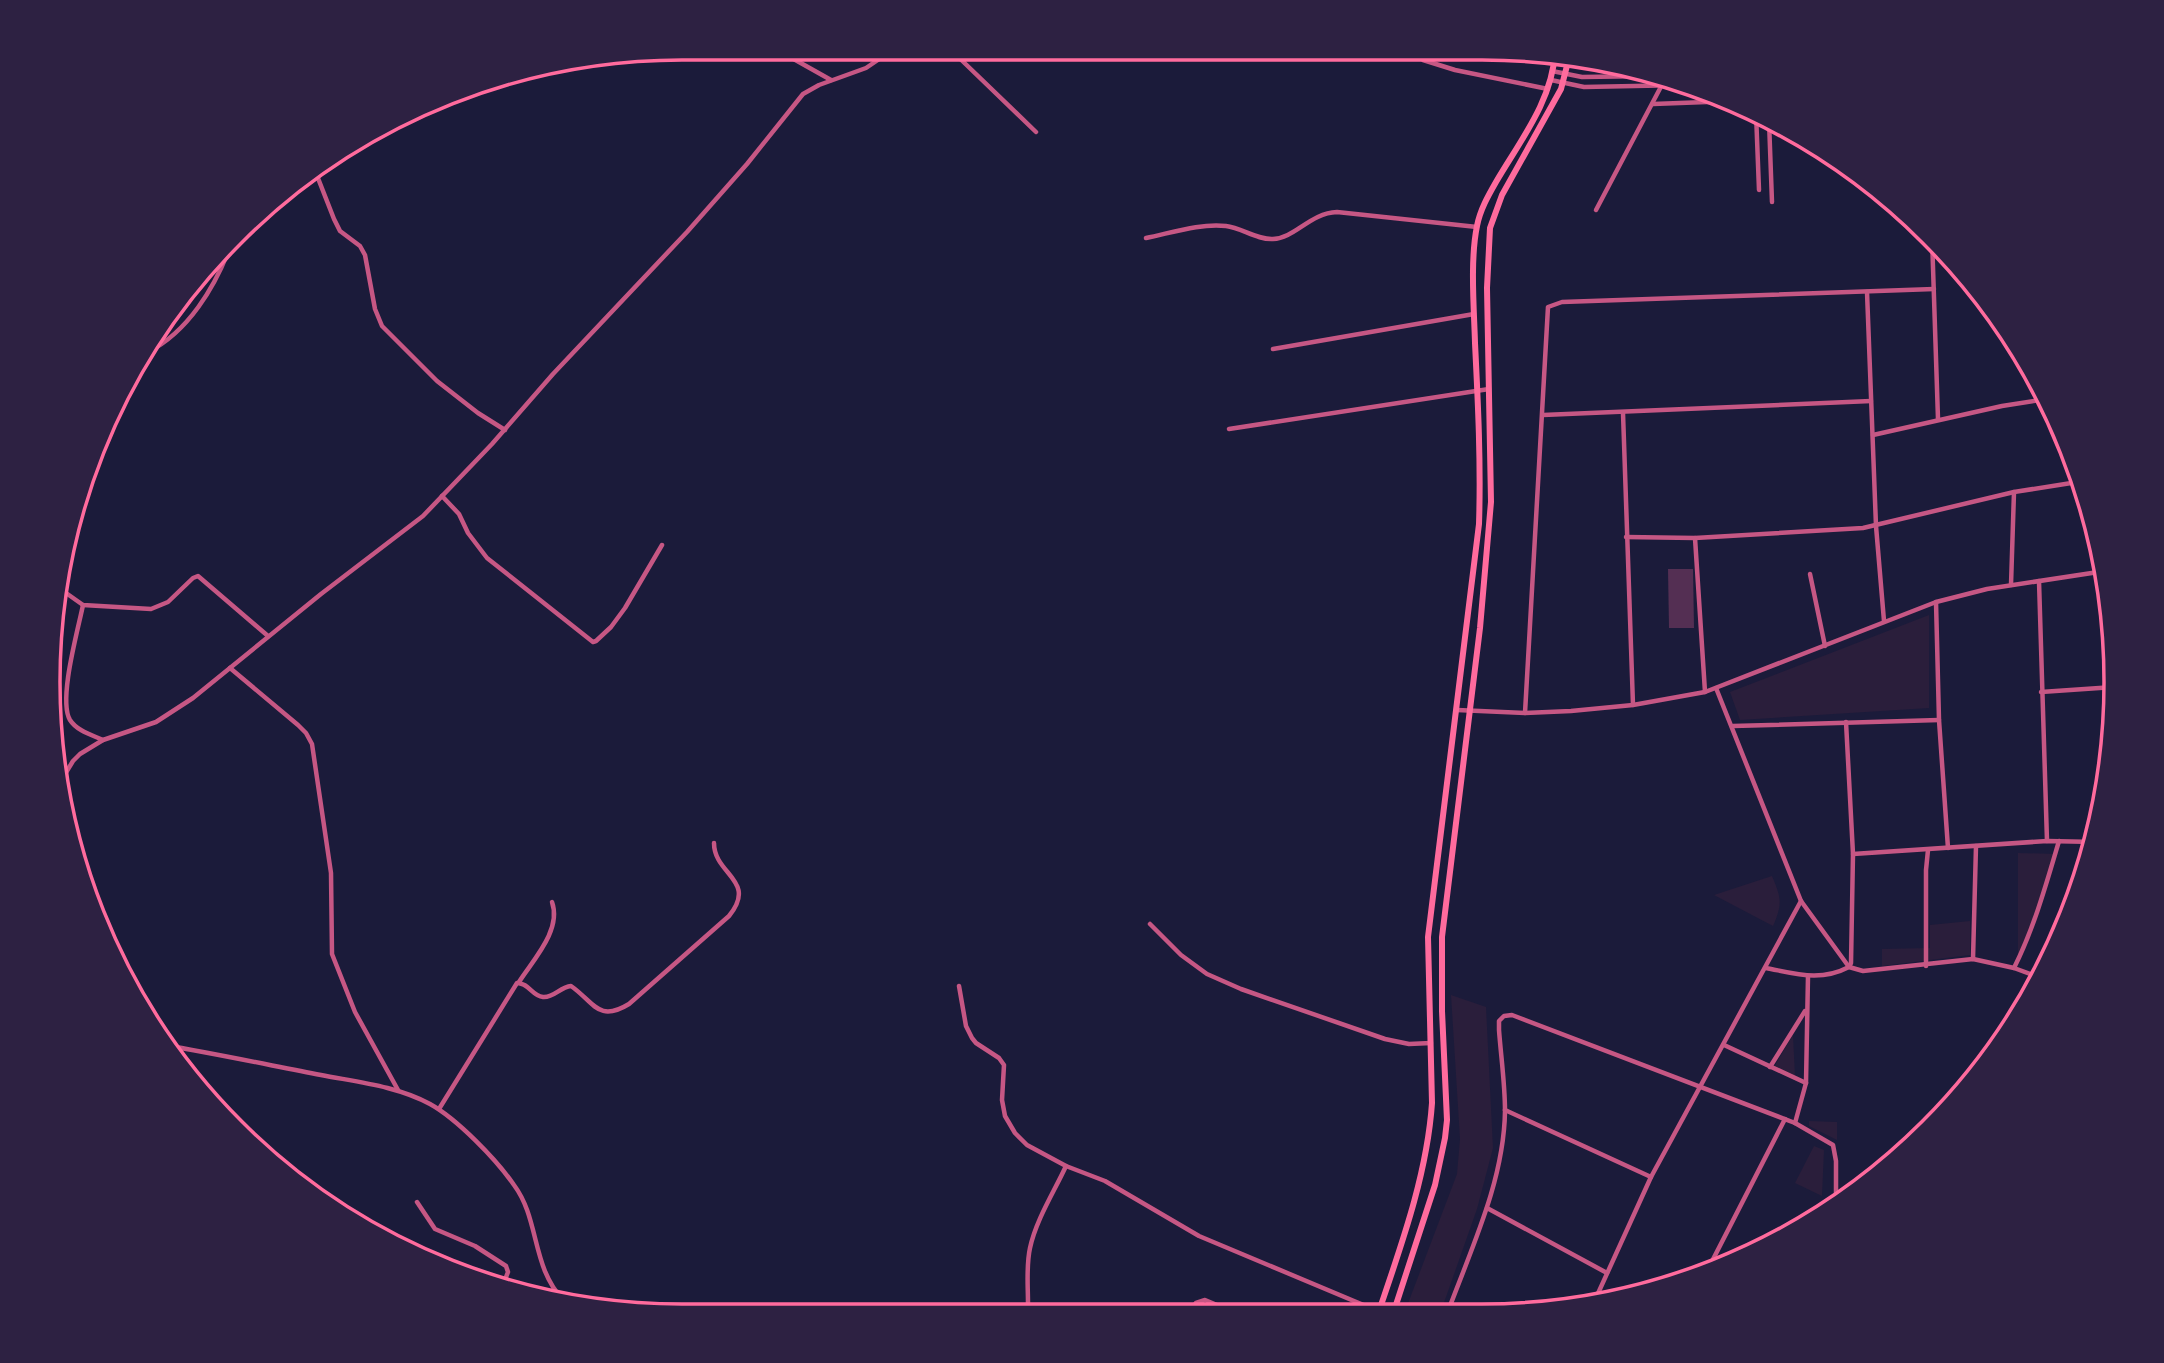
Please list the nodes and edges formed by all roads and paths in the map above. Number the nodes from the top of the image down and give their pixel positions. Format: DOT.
graph roads {
  1 [pos="795,60"];
  2 [pos="877,60"];
  3 [pos="961,60"];
  4 [pos="1423,60"];
  5 [pos="1553,64"];
  6 [pos="1568,66"];
  7 [pos="1552,71"];
  8 [pos="1566,74"];
  9 [pos="1625,76"];
  10 [pos="831,80"];
  11 [pos="1551,80"];
  12 [pos="1564,83"];
  13 [pos="1649,83"];
  14 [pos="1661,87"];
  15 [pos="1548,89"];
  16 [pos="1707,102"];
  17 [pos="1652,104"];
  18 [pos="1756,123"];
  19 [pos="1769,130"];
  20 [pos="1035,132"];
  21 [pos="319,177"];
  22 [pos="1759,190"];
  23 [pos="1772,202"];
  24 [pos="1596,209"];
  25 [pos="1477,227"];
  26 [pos="1146,238"];
  27 [pos="1933,253"];
  28 [pos="222,262"];
  29 [pos="1934,289"];
  30 [pos="1867,292"];
  31 [pos="1474,314"];
  32 [pos="158,346"];
  33 [pos="1273,349"];
  34 [pos="1489,389"];
  35 [pos="1477,390"];
  36 [pos="1871,401"];
  37 [pos="2037,401"];
  38 [pos="1623,413"];
  39 [pos="1543,415"];
  40 [pos="1938,419"];
  41 [pos="1229,429"];
  42 [pos="505,430"];
  43 [pos="1873,435"];
  44 [pos="2071,483"];
  45 [pos="2014,492"];
  46 [pos="442,496"];
  47 [pos="1876,526"];
  48 [pos="1626,537"];
  49 [pos="1695,538"];
  50 [pos="662,545"];
  51 [pos="2095,573"];
  52 [pos="1810,574"];
  53 [pos="2039,581"];
  54 [pos="2011,585"];
  55 [pos="66,593"];
  56 [pos="1936,602"];
  57 [pos="83,605"];
  58 [pos="1884,621"];
  59 [pos="268,636"];
  60 [pos="1825,646"];
  61 [pos="230,668"];
  62 [pos="1716,688"];
  63 [pos="2104,688"];
  64 [pos="1705,691"];
  65 [pos="2041,692"];
  66 [pos="1633,705"];
  67 [pos="1457,710"];
  68 [pos="1470,711"];
  69 [pos="1525,713"];
  70 [pos="1939,720"];
  71 [pos="1846,722"];
  72 [pos="1733,726"];
  73 [pos="103,740"];
  74 [pos="66,772"];
  75 [pos="2047,841"];
  76 [pos="2059,841"];
  77 [pos="2083,842"];
  78 [pos="714,843"];
  79 [pos="1976,846"];
  80 [pos="1948,848"];
  81 [pos="1928,850"];
  82 [pos="1853,855"];
  83 [pos="1801,901"];
  84 [pos="552,902"];
  85 [pos="1150,924"];
  86 [pos="1973,959"];
  87 [pos="1926,965"];
  88 [pos="1849,967"];
  89 [pos="1766,968"];
  90 [pos="2014,968"];
  91 [pos="2031,974"];
  92 [pos="1808,976"];
  93 [pos="519,982"];
  94 [pos="959,986"];
  95 [pos="1806,1009"];
  96 [pos="1431,1043"];
  97 [pos="1724,1045"];
  98 [pos="179,1048"];
  99 [pos="1770,1067"];
  100 [pos="1806,1083"];
  101 [pos="1699,1087"];
  102 [pos="398,1090"];
  103 [pos="439,1109"];
  104 [pos="1505,1110"];
  105 [pos="1784,1119"];
  106 [pos="1795,1123"];
  107 [pos="1066,1166"];
  108 [pos="1651,1177"];
  109 [pos="1836,1193"];
  110 [pos="417,1202"];
  111 [pos="1487,1208"];
  112 [pos="1713,1259"];
  113 [pos="1607,1273"];
  114 [pos="506,1277"];
  115 [pos="554,1291"];
  116 [pos="1598,1293"];
  117 [pos="1028,1304"];
  118 [pos="1195,1304"];
  119 [pos="1215,1304"];
  120 [pos="1359,1304"];
  121 [pos="1383,1304"];
  122 [pos="1396,1304"];
  123 [pos="1451,1304"];
  1 -- 10 [label="street"];
  2 -- 10 [label="street"];
  3 -- 20 [label="street"];
  4 -- 15 [label="street"];
  5 -- 7 [label="main road"];
  6 -- 8 [label="main road"];
  7 -- 8 [label="street"];
  7 -- 11 [label="main road"];
  8 -- 9 [label="street"];
  8 -- 12 [label="main road"];
  10 -- 42 [label="street"];
  11 -- 12 [label="street"];
  11 -- 15 [label="main road"];
  12 -- 13 [label="street"];
  12 -- 34 [label="main road"];
  14 -- 17 [label="street"];
  15 -- 25 [label="main road"];
  16 -- 17 [label="street"];
  17 -- 24 [label="street"];
  18 -- 22 [label="street"];
  19 -- 23 [label="street"];
  21 -- 42 [label="street"];
  25 -- 26 [label="street"];
  25 -- 31 [label="main road"];
  27 -- 29 [label="street"];
  28 -- 32 [label="street"];
  29 -- 30 [label="street"];
  29 -- 40 [label="street"];
  30 -- 36 [label="street"];
  30 -- 39 [label="street"];
  31 -- 33 [label="street"];
  31 -- 35 [label="main road"];
  34 -- 35 [label="street"];
  34 -- 68 [label="main road"];
  35 -- 41 [label="street"];
  35 -- 67 [label="main road"];
  36 -- 38 [label="street"];
  36 -- 43 [label="street"];
  37 -- 40 [label="street"];
  38 -- 39 [label="street"];
  38 -- 48 [label="street"];
  39 -- 69 [label="street"];
  40 -- 43 [label="street"];
  42 -- 46 [label="street"];
  43 -- 47 [label="street"];
  44 -- 45 [label="street"];
  45 -- 47 [label="street"];
  45 -- 54 [label="street"];
  46 -- 50 [label="street"];
  46 -- 59 [label="street"];
  47 -- 49 [label="street"];
  47 -- 58 [label="street"];
  48 -- 49 [label="street"];
  48 -- 66 [label="street"];
  49 -- 64 [label="street"];
  51 -- 53 [label="street"];
  52 -- 60 [label="street"];
  53 -- 54 [label="street"];
  53 -- 65 [label="street"];
  54 -- 56 [label="street"];
  55 -- 57 [label="street"];
  56 -- 58 [label="street"];
  56 -- 70 [label="street"];
  57 -- 59 [label="street"];
  57 -- 73 [label="street"];
  58 -- 60 [label="street"];
  59 -- 61 [label="street"];
  60 -- 62 [label="street"];
  61 -- 73 [label="street"];
  61 -- 102 [label="street"];
  62 -- 64 [label="street"];
  62 -- 72 [label="street"];
  63 -- 65 [label="street"];
  64 -- 66 [label="street"];
  65 -- 75 [label="street"];
  66 -- 69 [label="street"];
  67 -- 68 [label="street"];
  67 -- 96 [label="main road"];
  68 -- 69 [label="street"];
  68 -- 122 [label="main road"];
  70 -- 71 [label="street"];
  70 -- 80 [label="street"];
  71 -- 72 [label="street"];
  71 -- 82 [label="street"];
  72 -- 83 [label="street"];
  73 -- 74 [label="street"];
  75 -- 76 [label="street"];
  75 -- 79 [label="street"];
  76 -- 77 [label="street"];
  76 -- 90 [label="street"];
  78 -- 93 [label="street"];
  79 -- 80 [label="street"];
  79 -- 86 [label="street"];
  80 -- 81 [label="street"];
  81 -- 82 [label="street"];
  81 -- 87 [label="street"];
  82 -- 88 [label="street"];
  83 -- 88 [label="street"];
  83 -- 89 [label="street"];
  84 -- 93 [label="street"];
  85 -- 96 [label="street"];
  86 -- 87 [label="street"];
  86 -- 90 [label="street"];
  87 -- 88 [label="street"];
  88 -- 92 [label="street"];
  89 -- 92 [label="street"];
  89 -- 97 [label="street"];
  90 -- 91 [label="street"];
  92 -- 95 [label="street"];
  93 -- 103 [label="street"];
  94 -- 107 [label="street"];
  95 -- 99 [label="street"];
  95 -- 100 [label="street"];
  96 -- 121 [label="main road"];
  97 -- 99 [label="street"];
  97 -- 101 [label="street"];
  98 -- 102 [label="street"];
  99 -- 100 [label="street"];
  100 -- 106 [label="street"];
  101 -- 104 [label="street"];
  101 -- 105 [label="street"];
  101 -- 108 [label="street"];
  102 -- 103 [label="street"];
  103 -- 115 [label="street"];
  104 -- 108 [label="street"];
  104 -- 111 [label="street"];
  105 -- 106 [label="street"];
  105 -- 112 [label="street"];
  106 -- 109 [label="street"];
  107 -- 117 [label="street"];
  107 -- 120 [label="street"];
  108 -- 113 [label="street"];
  110 -- 114 [label="street"];
  111 -- 113 [label="street"];
  111 -- 123 [label="street"];
  113 -- 116 [label="street"];
  118 -- 119 [label="street"];
}
